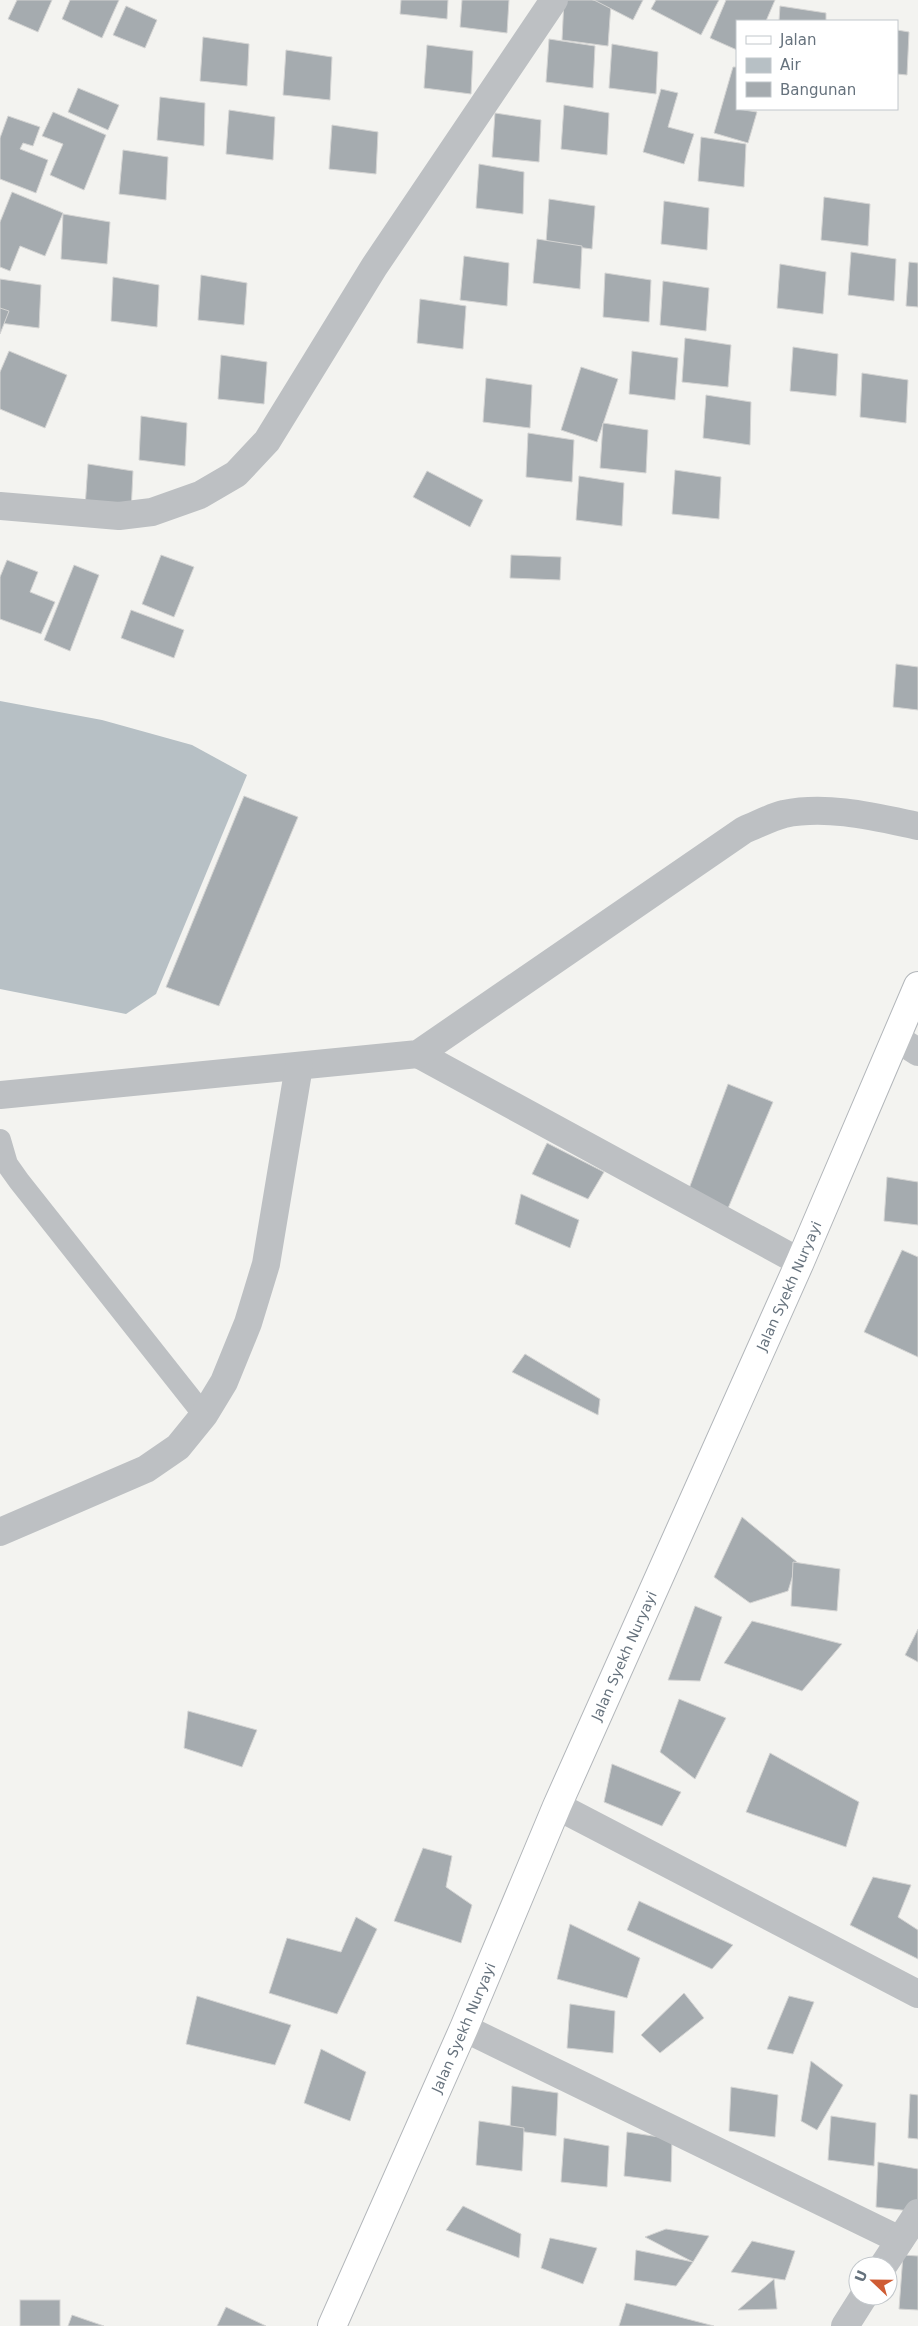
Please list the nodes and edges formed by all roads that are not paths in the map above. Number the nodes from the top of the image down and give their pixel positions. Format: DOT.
graph roads {
  1 [pos="554,0"];
  2 [pos="0,506"];
  3 [pos="918,826"];
  4 [pos="918,986"];
  5 [pos="907,1045"];
  6 [pos="418,1054"];
  7 [pos="299,1066"];
  8 [pos="0,1095"];
  9 [pos="0,1140"];
  10 [pos="800,1262"];
  11 [pos="204,1415"];
  12 [pos="0,1532"];
  13 [pos="558,1806"];
  14 [pos="918,1994"];
  15 [pos="464,2028"];
  16 [pos="918,2212"];
  17 [pos="900,2240"];
  18 [pos="890,2256"];
  19 [pos="858,2306"];
  20 [pos="335,2325"];
  21 [pos="845,2326"];
  1 -- 2 [label="street"];
  3 -- 6 [label="street"];
  4 -- 5 [label="main road, Jalan Syekh Nuryayi"];
  5 -- 10 [label="main road, Jalan Syekh Nuryayi"];
  6 -- 7 [label="street"];
  6 -- 10 [label="street"];
  7 -- 8 [label="street"];
  7 -- 11 [label="street"];
  9 -- 11 [label="lane"];
  10 -- 13 [label="main road, Jalan Syekh Nuryayi"];
  11 -- 12 [label="street"];
  13 -- 14 [label="street"];
  13 -- 15 [label="main road, Jalan Syekh Nuryayi"];
  15 -- 17 [label="street"];
  15 -- 20 [label="main road, Jalan Syekh Nuryayi"];
  16 -- 17 [label="street"];
  17 -- 18 [label="street"];
  19 -- 21 [label="street"];
}
